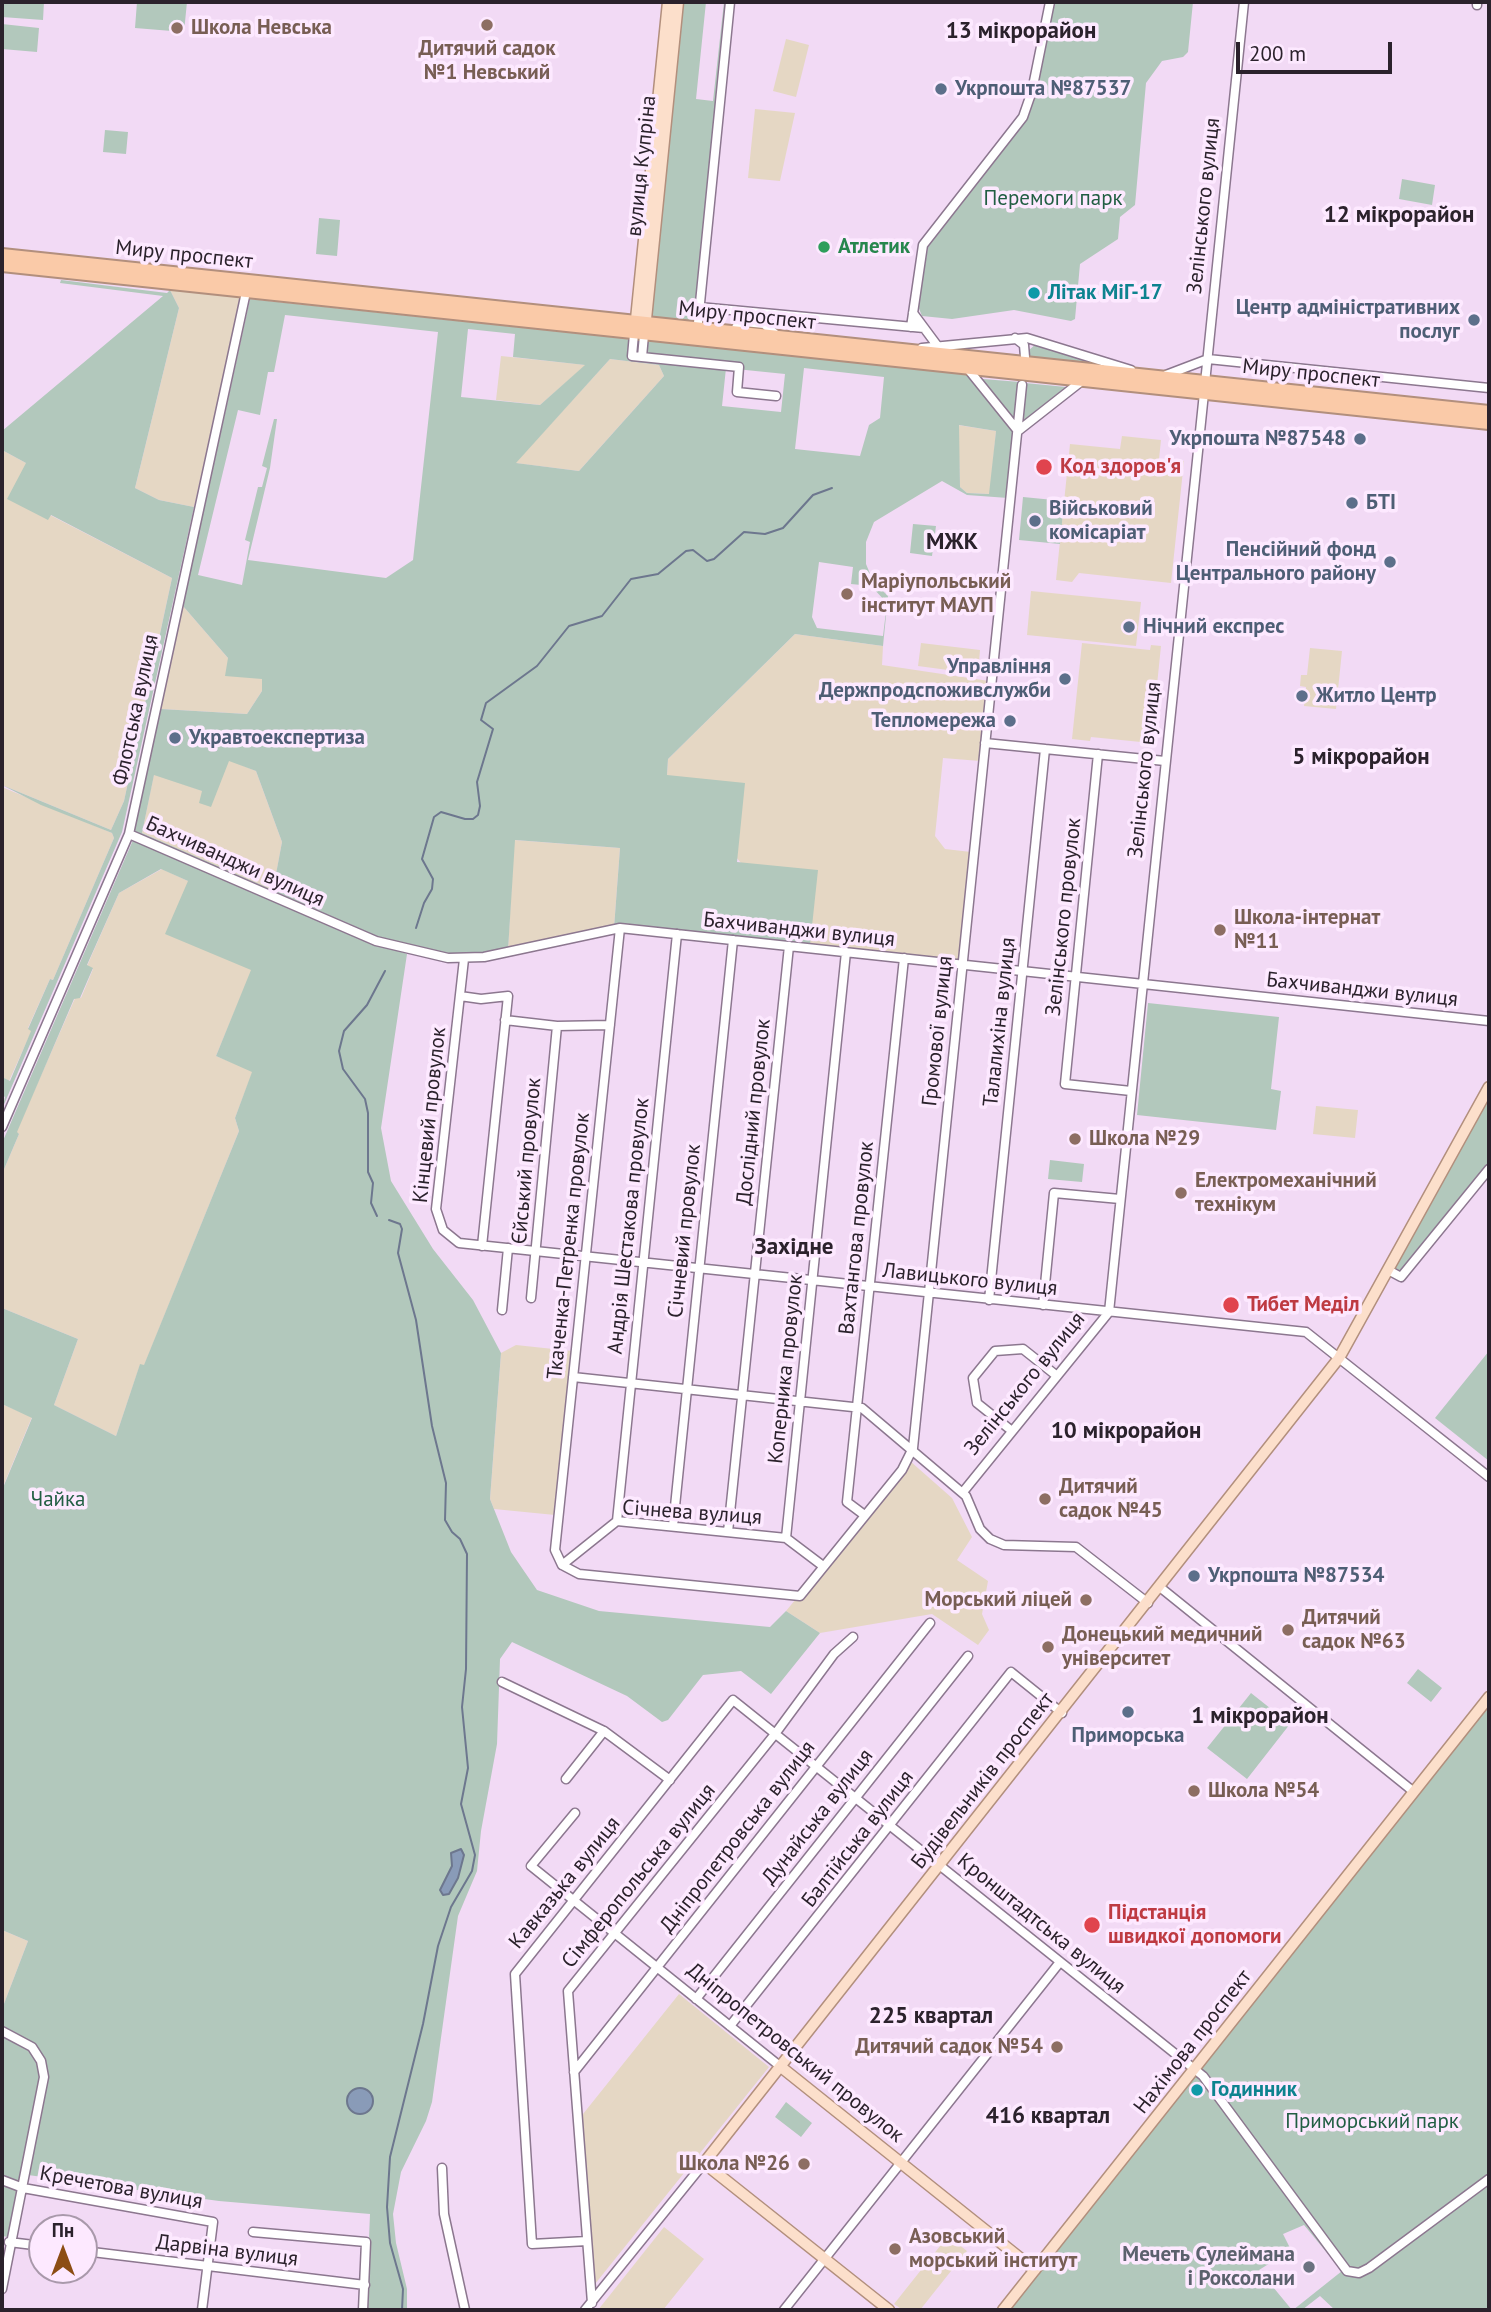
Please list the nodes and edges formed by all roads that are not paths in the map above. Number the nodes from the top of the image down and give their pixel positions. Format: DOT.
graph roads {
  1 [pos="668,2"];
  2 [pos="678,2"];
  3 [pos="730,2"];
  4 [pos="1050,2"];
  5 [pos="1244,2"];
  6 [pos="2,255"];
  7 [pos="2,265"];
  8 [pos="115,272"];
  9 [pos="248,286"];
  10 [pos="699,307"];
  11 [pos="912,313"];
  12 [pos="911,327"];
  13 [pos="924,328"];
  14 [pos="640,329"];
  15 [pos="702,336"];
  16 [pos="1012,337"];
  17 [pos="735,339"];
  18 [pos="1042,341"];
  19 [pos="942,351"];
  20 [pos="642,357"];
  21 [pos="1208,359"];
  22 [pos="968,369"];
  23 [pos="1155,377"];
  24 [pos="1083,380"];
  25 [pos="1022,385"];
  26 [pos="1205,388"];
  27 [pos="1489,388"];
  28 [pos="776,396"];
  29 [pos="1489,412"];
  30 [pos="1489,422"];
  31 [pos="1018,430"];
  32 [pos="985,743"];
  33 [pos="1045,749"];
  34 [pos="1098,754"];
  35 [pos="1165,761"];
  36 [pos="129,834"];
  37 [pos="620,928"];
  38 [pos="677,934"];
  39 [pos="733,940"];
  40 [pos="789,946"];
  41 [pos="846,952"];
  42 [pos="904,958"];
  43 [pos="464,959"];
  44 [pos="962,965"];
  45 [pos="1023,971"];
  46 [pos="1076,977"];
  47 [pos="1142,984"];
  48 [pos="460,996"];
  49 [pos="505,1020"];
  50 [pos="1489,1021"];
  51 [pos="610,1025"];
  52 [pos="557,1026"];
  53 [pos="1489,1087"];
  54 [pos="1131,1091"];
  55 [pos="2,1127"];
  56 [pos="1489,1169"];
  57 [pos="1120,1199"];
  58 [pos="482,1246"];
  59 [pos="508,1248"];
  60 [pos="536,1251"];
  61 [pos="586,1257"];
  62 [pos="643,1263"];
  63 [pos="699,1269"];
  64 [pos="1388,1270"];
  65 [pos="755,1275"];
  66 [pos="813,1281"];
  67 [pos="869,1287"];
  68 [pos="930,1294"];
  69 [pos="531,1298"];
  70 [pos="989,1300"];
  71 [pos="1043,1305"];
  72 [pos="502,1310"];
  73 [pos="1109,1312"];
  74 [pos="1339,1358"];
  75 [pos="1056,1376"];
  76 [pos="573,1377"];
  77 [pos="631,1383"];
  78 [pos="687,1389"];
  79 [pos="742,1395"];
  80 [pos="800,1401"];
  81 [pos="857,1407"];
  82 [pos="1012,1431"];
  83 [pos="913,1448"];
  84 [pos="1489,1477"];
  85 [pos="962,1492"];
  86 [pos="863,1514"];
  87 [pos="617,1521"];
  88 [pos="673,1527"];
  89 [pos="728,1532"];
  90 [pos="786,1538"];
  91 [pos="562,1564"];
  92 [pos="823,1566"];
  93 [pos="1161,1588"];
  94 [pos="1148,1603"];
  95 [pos="930,1623"];
  96 [pos="853,1637"];
  97 [pos="968,1657"];
  98 [pos="502,1682"];
  99 [pos="1489,1698"];
  100 [pos="733,1700"];
  101 [pos="1062,1713"];
  102 [pos="604,1731"];
  103 [pos="775,1734"];
  104 [pos="816,1766"];
  105 [pos="566,1779"];
  106 [pos="670,1780"];
  107 [pos="1414,1792"];
  108 [pos="856,1798"];
  109 [pos="575,1813"];
  110 [pos="891,1826"];
  111 [pos="941,1866"];
  112 [pos="573,1901"];
  113 [pos="615,1934"];
  114 [pos="1060,1962"];
  115 [pos="657,1968"];
  116 [pos="696,1999"];
  117 [pos="730,2026"];
  118 [pos="2,2031"];
  119 [pos="781,2067"];
  120 [pos="1195,2070"];
  121 [pos="574,2072"];
  122 [pos="704,2162"];
  123 [pos="901,2163"];
  124 [pos="442,2168"];
  125 [pos="1489,2179"];
  126 [pos="2,2180"];
  127 [pos="23,2188"];
  128 [pos="253,2232"];
  129 [pos="587,2241"];
  130 [pos="9,2242"];
  131 [pos="28,2244"];
  132 [pos="98,2253"];
  133 [pos="825,2259"];
  134 [pos="207,2266"];
  135 [pos="1035,2270"];
  136 [pos="365,2285"];
  137 [pos="2,2290"];
  138 [pos="588,2307"];
  139 [pos="202,2310"];
  140 [pos="363,2310"];
  141 [pos="465,2310"];
  142 [pos="784,2310"];
  143 [pos="890,2310"];
  144 [pos="1003,2310"];
  1 -- 14 [label="main road, вулиця Купріна"];
  2 -- 14 [label="main road, вулиця Купріна"];
  3 -- 10 [label="street"];
  4 -- 11 [label="street"];
  5 -- 21 [label="street, Зелінського вулиця"];
  6 -- 8 [label="highway, Миру проспект"];
  7 -- 8 [label="highway, Миру проспект"];
  8 -- 9 [label="highway, Миру проспект"];
  9 -- 14 [label="highway, Миру проспект"];
  9 -- 36 [label="street, Флотська вулиця"];
  10 -- 12 [label="street"];
  10 -- 15 [label="street"];
  11 -- 12 [label="street"];
  11 -- 13 [label="street"];
  12 -- 13 [label="street"];
  13 -- 19 [label="street"];
  14 -- 15 [label="highway, Миру проспект"];
  14 -- 20 [label="street"];
  14 -- 20 [label="street"];
  15 -- 17 [label="highway, Миру проспект"];
  16 -- 18 [label="street"];
  16 -- 18 [label="street"];
  16 -- 19 [label="street"];
  17 -- 19 [label="highway, Миру проспект"];
  17 -- 22 [label="highway, Миру проспект"];
  18 -- 23 [label="street"];
  19 -- 23 [label="highway, Миру проспект"];
  20 -- 28 [label="street"];
  21 -- 23 [label="street"];
  21 -- 26 [label="street, Зелінського вулиця"];
  21 -- 27 [label="street"];
  22 -- 24 [label="highway, Миру проспект"];
  22 -- 31 [label="street"];
  23 -- 26 [label="highway, Миру проспект"];
  24 -- 26 [label="highway, Миру проспект"];
  24 -- 31 [label="street"];
  25 -- 31 [label="street, Громової вулиця"];
  26 -- 29 [label="highway, Миру проспект"];
  26 -- 30 [label="highway, Миру проспект"];
  26 -- 35 [label="street, Зелінського вулиця"];
  31 -- 32 [label="street, Громової вулиця"];
  32 -- 33 [label="street"];
  32 -- 44 [label="street, Громової вулиця"];
  33 -- 34 [label="street"];
  33 -- 45 [label="street, Талалихіна вулиця"];
  34 -- 35 [label="street"];
  34 -- 46 [label="street, Зелінського провулок"];
  35 -- 47 [label="street, Зелінського вулиця"];
  36 -- 43 [label="street, Бахчиванджи вулиця"];
  36 -- 55 [label="street, Флотська вулиця"];
  37 -- 38 [label="street, Бахчиванджи вулиця"];
  37 -- 43 [label="street, Бахчиванджи вулиця"];
  37 -- 51 [label="street, Ткаченка-Петренка провулок"];
  38 -- 39 [label="street, Бахчиванджи вулиця"];
  38 -- 62 [label="street, Андрія Шестакова провулок"];
  39 -- 40 [label="street, Бахчиванджи вулиця"];
  39 -- 63 [label="street, Січневий провулок"];
  40 -- 41 [label="street, Бахчиванджи вулиця"];
  40 -- 65 [label="street, Дослідний провулок"];
  41 -- 42 [label="street, Бахчиванджи вулиця"];
  41 -- 66 [label="street, Коперника провулок"];
  42 -- 44 [label="street, Бахчиванджи вулиця"];
  42 -- 67 [label="street, Вахтангова провулок"];
  43 -- 48 [label="street, Кінцевий провулок"];
  44 -- 45 [label="street, Бахчиванджи вулиця"];
  44 -- 68 [label="street, Громової вулиця"];
  45 -- 46 [label="street, Бахчиванджи вулиця"];
  45 -- 70 [label="street, Талалихіна вулиця"];
  46 -- 47 [label="street, Бахчиванджи вулиця"];
  46 -- 54 [label="street, Зелінського провулок"];
  47 -- 50 [label="street, Бахчиванджи вулиця"];
  47 -- 54 [label="street, Зелінського вулиця"];
  48 -- 49 [label="street"];
  48 -- 58 [label="street, Кінцевий провулок"];
  49 -- 52 [label="street"];
  49 -- 58 [label="street"];
  51 -- 52 [label="street"];
  51 -- 61 [label="street, Ткаченка-Петренка провулок"];
  52 -- 60 [label="street, Єйський провулок"];
  53 -- 64 [label="main road, Будівельників проспект"];
  54 -- 57 [label="street, Зелінського вулиця"];
  56 -- 64 [label="street"];
  57 -- 71 [label="street"];
  57 -- 73 [label="street, Зелінського вулиця"];
  58 -- 59 [label="street, Лавицького вулиця"];
  59 -- 60 [label="street, Лавицького вулиця"];
  59 -- 72 [label="street"];
  60 -- 61 [label="street, Лавицького вулиця"];
  60 -- 69 [label="street, Єйський провулок"];
  61 -- 62 [label="street, Лавицького вулиця"];
  61 -- 76 [label="street, Ткаченка-Петренка провулок"];
  62 -- 63 [label="street, Лавицького вулиця"];
  62 -- 77 [label="street, Андрія Шестакова провулок"];
  63 -- 65 [label="street, Лавицького вулиця"];
  63 -- 78 [label="street, Січневий провулок"];
  64 -- 74 [label="main road, Будівельників проспект"];
  65 -- 66 [label="street, Лавицького вулиця"];
  65 -- 79 [label="street, Дослідний провулок"];
  66 -- 67 [label="street, Лавицького вулиця"];
  66 -- 80 [label="street, Коперника провулок"];
  67 -- 68 [label="street, Лавицького вулиця"];
  67 -- 81 [label="street, Вахтангова провулок"];
  68 -- 70 [label="street, Лавицького вулиця"];
  68 -- 83 [label="street, Громової вулиця"];
  70 -- 71 [label="street, Лавицького вулиця"];
  71 -- 73 [label="street, Лавицького вулиця"];
  73 -- 74 [label="street, Лавицького вулиця"];
  73 -- 75 [label="street, Зелінського вулиця"];
  74 -- 84 [label="street, Лавицького вулиця"];
  74 -- 93 [label="main road, Будівельників проспект"];
  75 -- 82 [label="street, Зелінського вулиця"];
  75 -- 82 [label="street"];
  76 -- 77 [label="street"];
  76 -- 91 [label="street, Ткаченка-Петренка провулок"];
  77 -- 78 [label="street"];
  77 -- 87 [label="street, Андрія Шестакова провулок"];
  78 -- 79 [label="street"];
  78 -- 88 [label="street, Січневий провулок"];
  79 -- 80 [label="street"];
  79 -- 89 [label="street, Дослідний провулок"];
  80 -- 81 [label="street"];
  80 -- 90 [label="street, Коперника провулок"];
  81 -- 83 [label="street"];
  81 -- 86 [label="street, Вахтангова провулок"];
  82 -- 85 [label="street, Зелінського вулиця"];
  83 -- 85 [label="street"];
  83 -- 86 [label="street, Громової вулиця"];
  85 -- 94 [label="street"];
  86 -- 92 [label="street, Громової вулиця"];
  87 -- 88 [label="street, Січнева вулиця"];
  87 -- 91 [label="street, Січнева вулиця"];
  88 -- 89 [label="street, Січнева вулиця"];
  89 -- 90 [label="street, Січнева вулиця"];
  90 -- 92 [label="street, Січнева вулиця"];
  91 -- 92 [label="street, Громової вулиця"];
  93 -- 94 [label="main road, Будівельників проспект"];
  93 -- 107 [label="street"];
  94 -- 101 [label="main road, Будівельників проспект"];
  95 -- 104 [label="street, Дніпропетровська вулиця"];
  96 -- 103 [label="street, Сімферопольська вулиця"];
  97 -- 108 [label="street, Дунайська вулиця"];
  98 -- 102 [label="street"];
  99 -- 107 [label="main road, Нахімова проспект"];
  100 -- 103 [label="street, Кронштадтська вулиця"];
  100 -- 106 [label="street, Кавказька вулиця"];
  101 -- 110 [label="street, Балтійська вулиця"];
  101 -- 111 [label="main road, Будівельників проспект"];
  102 -- 105 [label="street"];
  102 -- 106 [label="street"];
  103 -- 104 [label="street, Кронштадтська вулиця"];
  103 -- 113 [label="street, Сімферопольська вулиця"];
  104 -- 108 [label="street, Кронштадтська вулиця"];
  104 -- 115 [label="street, Дніпропетровська вулиця"];
  106 -- 112 [label="street, Кавказька вулиця"];
  107 -- 120 [label="main road, Нахімова проспект"];
  108 -- 110 [label="street, Кронштадтська вулиця"];
  108 -- 116 [label="street, Дунайська вулиця"];
  109 -- 112 [label="street, Дніпропетровський провулок"];
  110 -- 111 [label="street, Кронштадтська вулиця"];
  110 -- 117 [label="street, Балтійська вулиця"];
  111 -- 114 [label="street, Кронштадтська вулиця"];
  111 -- 119 [label="main road, Будівельників проспект"];
  112 -- 113 [label="street, Дніпропетровський провулок"];
  112 -- 129 [label="street, Кавказька вулиця"];
  113 -- 115 [label="street, Дніпропетровський провулок"];
  113 -- 121 [label="street, Сімферопольська вулиця"];
  114 -- 120 [label="street, Кронштадтська вулиця"];
  114 -- 123 [label="street"];
  115 -- 116 [label="street, Дніпропетровський провулок"];
  115 -- 121 [label="street, Дніпропетровська вулиця"];
  116 -- 117 [label="street, Дніпропетровський провулок"];
  117 -- 119 [label="street, Дніпропетровський провулок"];
  118 -- 127 [label="street"];
  119 -- 122 [label="main road, Будівельників проспект"];
  119 -- 123 [label="main road, Дніпропетровський провулок"];
  120 -- 125 [label="street, Кронштадтська вулиця"];
  120 -- 135 [label="main road, Нахімова проспект"];
  121 -- 129 [label="street, Сімферопольська вулиця"];
  122 -- 133 [label="main road"];
  122 -- 138 [label="street, Будівельників проспект"];
  123 -- 133 [label="street"];
  123 -- 135 [label="main road, Дніпропетровський провулок"];
  124 -- 141 [label="street"];
  126 -- 127 [label="street, Кречетова вулиця"];
  127 -- 130 [label="street"];
  127 -- 134 [label="street, Кречетова вулиця"];
  128 -- 136 [label="street"];
  129 -- 138 [label="street, Сімферопольська вулиця"];
  130 -- 131 [label="street"];
  130 -- 137 [label="street"];
  132 -- 134 [label="street, Дарвіна вулиця"];
  133 -- 142 [label="street"];
  133 -- 143 [label="main road"];
  134 -- 136 [label="street, Дарвіна вулиця"];
  134 -- 139 [label="street"];
  135 -- 144 [label="main road, Нахімова проспект"];
  136 -- 140 [label="street"];
}
